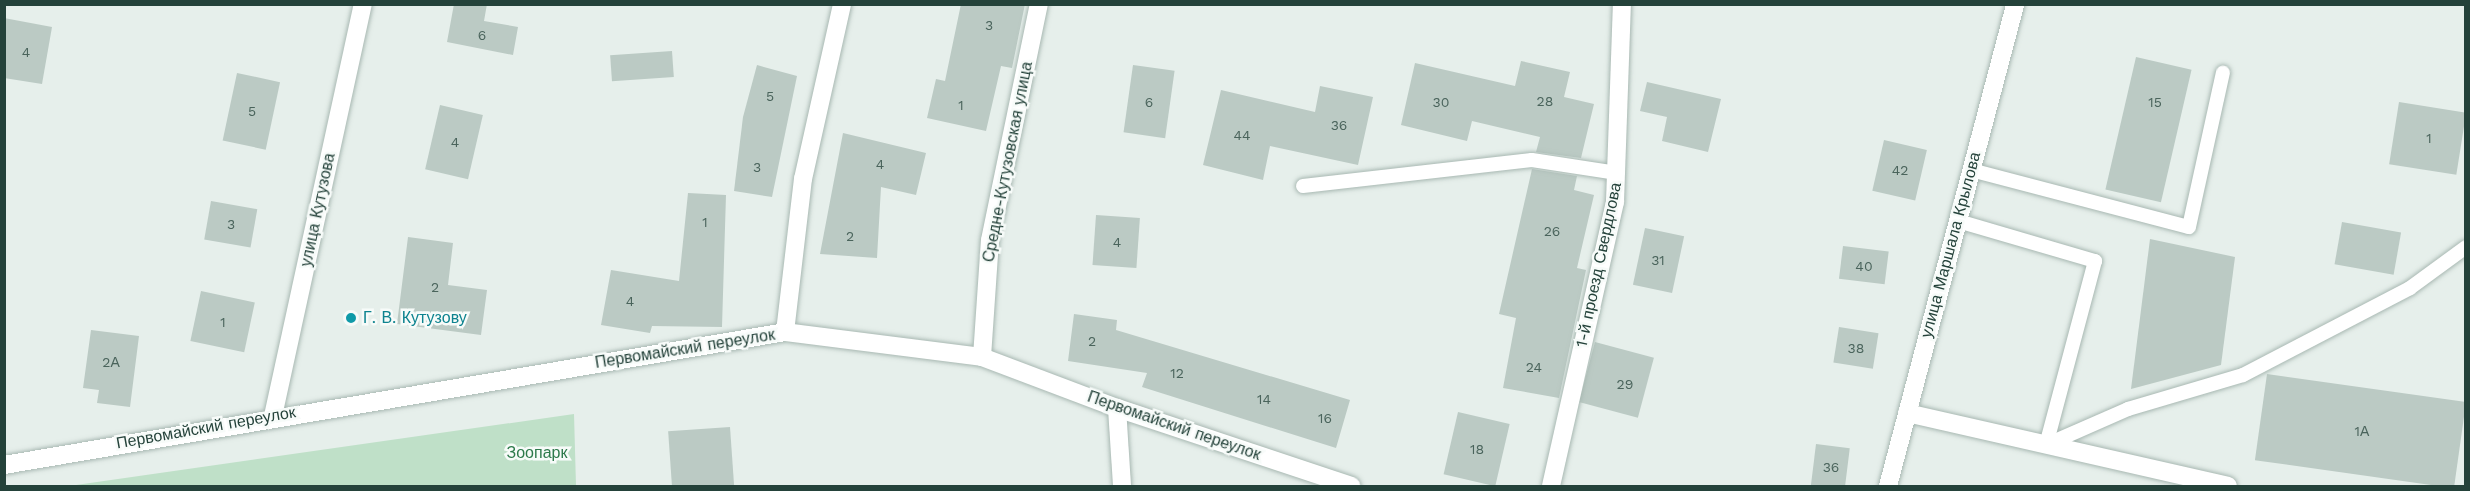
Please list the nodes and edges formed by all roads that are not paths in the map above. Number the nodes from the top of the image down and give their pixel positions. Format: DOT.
graph roads {
  1 [pos="363,4"];
  2 [pos="842,4"];
  3 [pos="1039,4"];
  4 [pos="1622,4"];
  5 [pos="2015,4"];
  6 [pos="2223,73"];
  7 [pos="1971,170"];
  8 [pos="1617,173"];
  9 [pos="1303,186"];
  10 [pos="1958,221"];
  11 [pos="2466,247"];
  12 [pos="785,332"];
  13 [pos="982,357"];
  14 [pos="1117,408"];
  15 [pos="1907,413"];
  16 [pos="273,416"];
  17 [pos="2046,445"];
  18 [pos="4,465"];
  19 [pos="1122,486"];
  20 [pos="1351,486"];
  21 [pos="1551,486"];
  22 [pos="1888,486"];
  23 [pos="2228,486"];
  1 -- 16 [label="street, улица Кутузова"];
  2 -- 12 [label="street"];
  3 -- 13 [label="street, Средне-Кутузовская улица"];
  4 -- 8 [label="street, 1-й проезд Свердлова"];
  5 -- 7 [label="street, улица Маршала Крылова"];
  6 -- 7 [label="lane"];
  7 -- 10 [label="street, улица Маршала Крылова"];
  8 -- 9 [label="lane"];
  8 -- 21 [label="street, 1-й проезд Свердлова"];
  10 -- 15 [label="street, улица Маршала Крылова"];
  10 -- 17 [label="lane"];
  11 -- 17 [label="lane"];
  12 -- 13 [label="street, Первомайский переулок"];
  12 -- 16 [label="street, Первомайский переулок"];
  13 -- 14 [label="street, Первомайский переулок"];
  14 -- 19 [label="street"];
  14 -- 20 [label="street, Первомайский переулок"];
  15 -- 17 [label="street"];
  15 -- 22 [label="street, улица Маршала Крылова"];
  16 -- 18 [label="street, Первомайский переулок"];
  17 -- 23 [label="street"];
}
